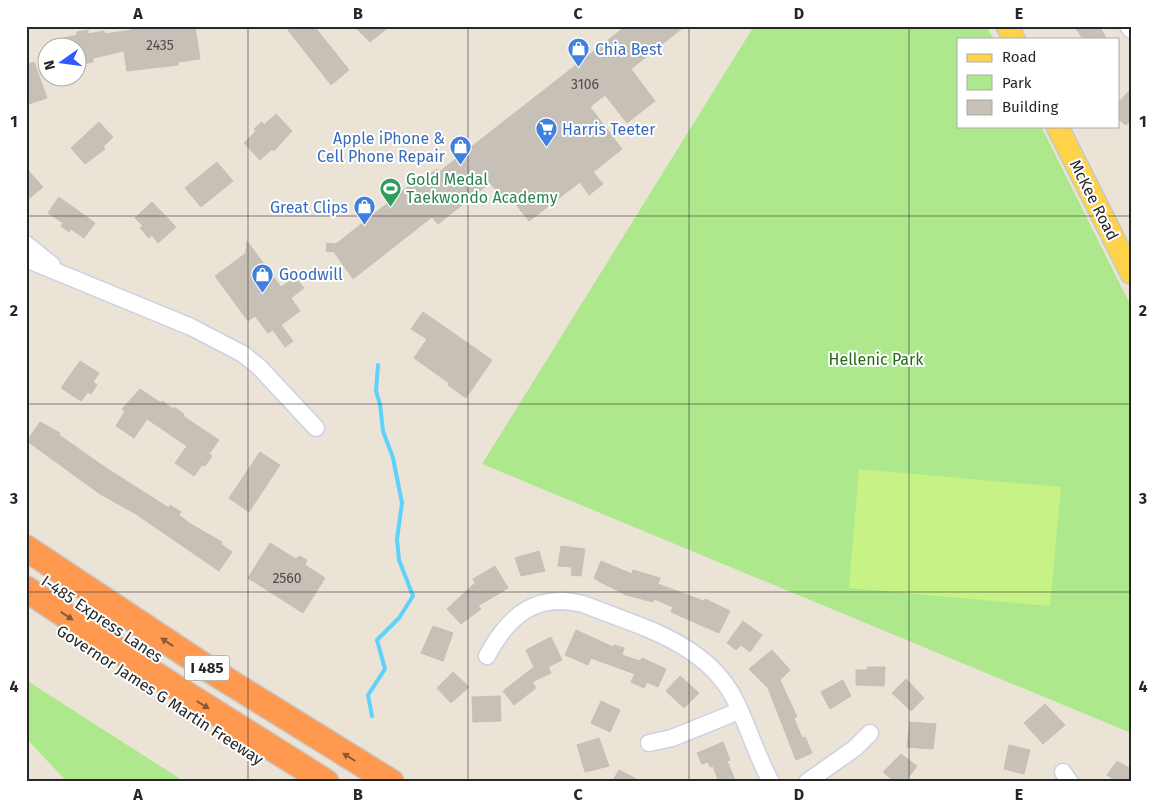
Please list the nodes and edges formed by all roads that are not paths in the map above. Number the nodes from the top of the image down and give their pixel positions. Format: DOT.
graph roads {
  1 [pos="1007,26"];
  2 [pos="1128,26"];
  3 [pos="1131,30"];
  4 [pos="1013,38"];
  5 [pos="1059,128"];
  6 [pos="26,244"];
  7 [pos="26,259"];
  8 [pos="61,273"];
  9 [pos="1131,273"];
  10 [pos="316,428"];
  11 [pos="26,548"];
  12 [pos="26,567"];
  13 [pos="26,589"];
  14 [pos="26,608"];
  15 [pos="487,656"];
  16 [pos="739,711"];
  17 [pos="870,733"];
  18 [pos="649,743"];
  19 [pos="295,782"];
  20 [pos="326,782"];
  21 [pos="357,782"];
  22 [pos="391,782"];
  23 [pos="771,782"];
  24 [pos="807,782"];
  1 -- 4 [label="main road"];
  2 -- 3 [label="street"];
  5 -- 9 [label="main road, McKee Road"];
  6 -- 8 [label="street"];
  7 -- 8 [label="street"];
  8 -- 10 [label="street"];
  22 -- 11 [label="highway, I 485, one-way"];
  12 -- 21 [label="highway, I-485 Express Lanes / I 485"];
  13 -- 20 [label="highway, I-485 Express Lanes / I 485, one-way"];
  14 -- 19 [label="highway, Governor James G Martin Freeway"];
  15 -- 16 [label="street"];
  16 -- 18 [label="street"];
  16 -- 23 [label="street"];
  17 -- 24 [label="street"];
}
